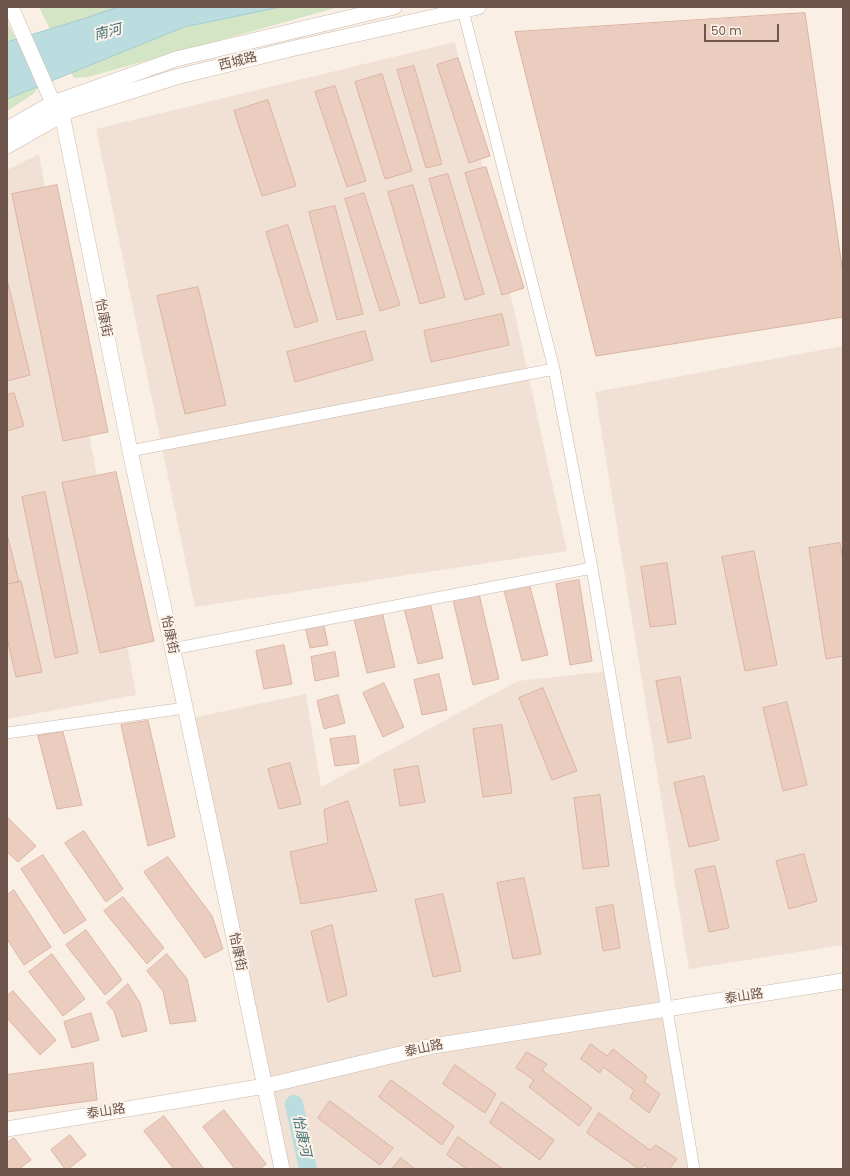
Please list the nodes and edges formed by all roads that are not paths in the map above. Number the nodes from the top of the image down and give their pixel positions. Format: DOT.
graph roads {
  1 [pos="11,7"];
  2 [pos="394,7"];
  3 [pos="478,7"];
  4 [pos="463,10"];
  5 [pos="22,16"];
  6 [pos="60,101"];
  7 [pos="7,129"];
  8 [pos="7,146"];
  9 [pos="554,369"];
  10 [pos="130,451"];
  11 [pos="592,568"];
  12 [pos="172,649"];
  13 [pos="185,708"];
  14 [pos="7,733"];
  15 [pos="843,981"];
  16 [pos="667,1010"];
  17 [pos="265,1086"];
  18 [pos="7,1129"];
  19 [pos="282,1169"];
  20 [pos="694,1169"];
  1 -- 5 [label="main road, 怡康街"];
  2 -- 6 [label="main road, 西城路"];
  3 -- 4 [label="main road, 西城路"];
  4 -- 6 [label="main road, 西城路"];
  4 -- 9 [label="street"];
  5 -- 6 [label="main road, 怡康街"];
  6 -- 7 [label="main road, 西城路"];
  6 -- 8 [label="main road, 西城路"];
  6 -- 10 [label="main road, 怡康街"];
  9 -- 10 [label="street"];
  9 -- 11 [label="street"];
  10 -- 12 [label="main road, 怡康街"];
  11 -- 12 [label="street"];
  11 -- 16 [label="street"];
  12 -- 13 [label="main road, 怡康街"];
  13 -- 14 [label="street"];
  13 -- 17 [label="main road, 怡康街"];
  15 -- 16 [label="main road, 泰山路"];
  16 -- 17 [label="main road, 泰山路"];
  16 -- 20 [label="street"];
  17 -- 18 [label="main road, 泰山路"];
  17 -- 19 [label="main road, 怡康街"];
}
